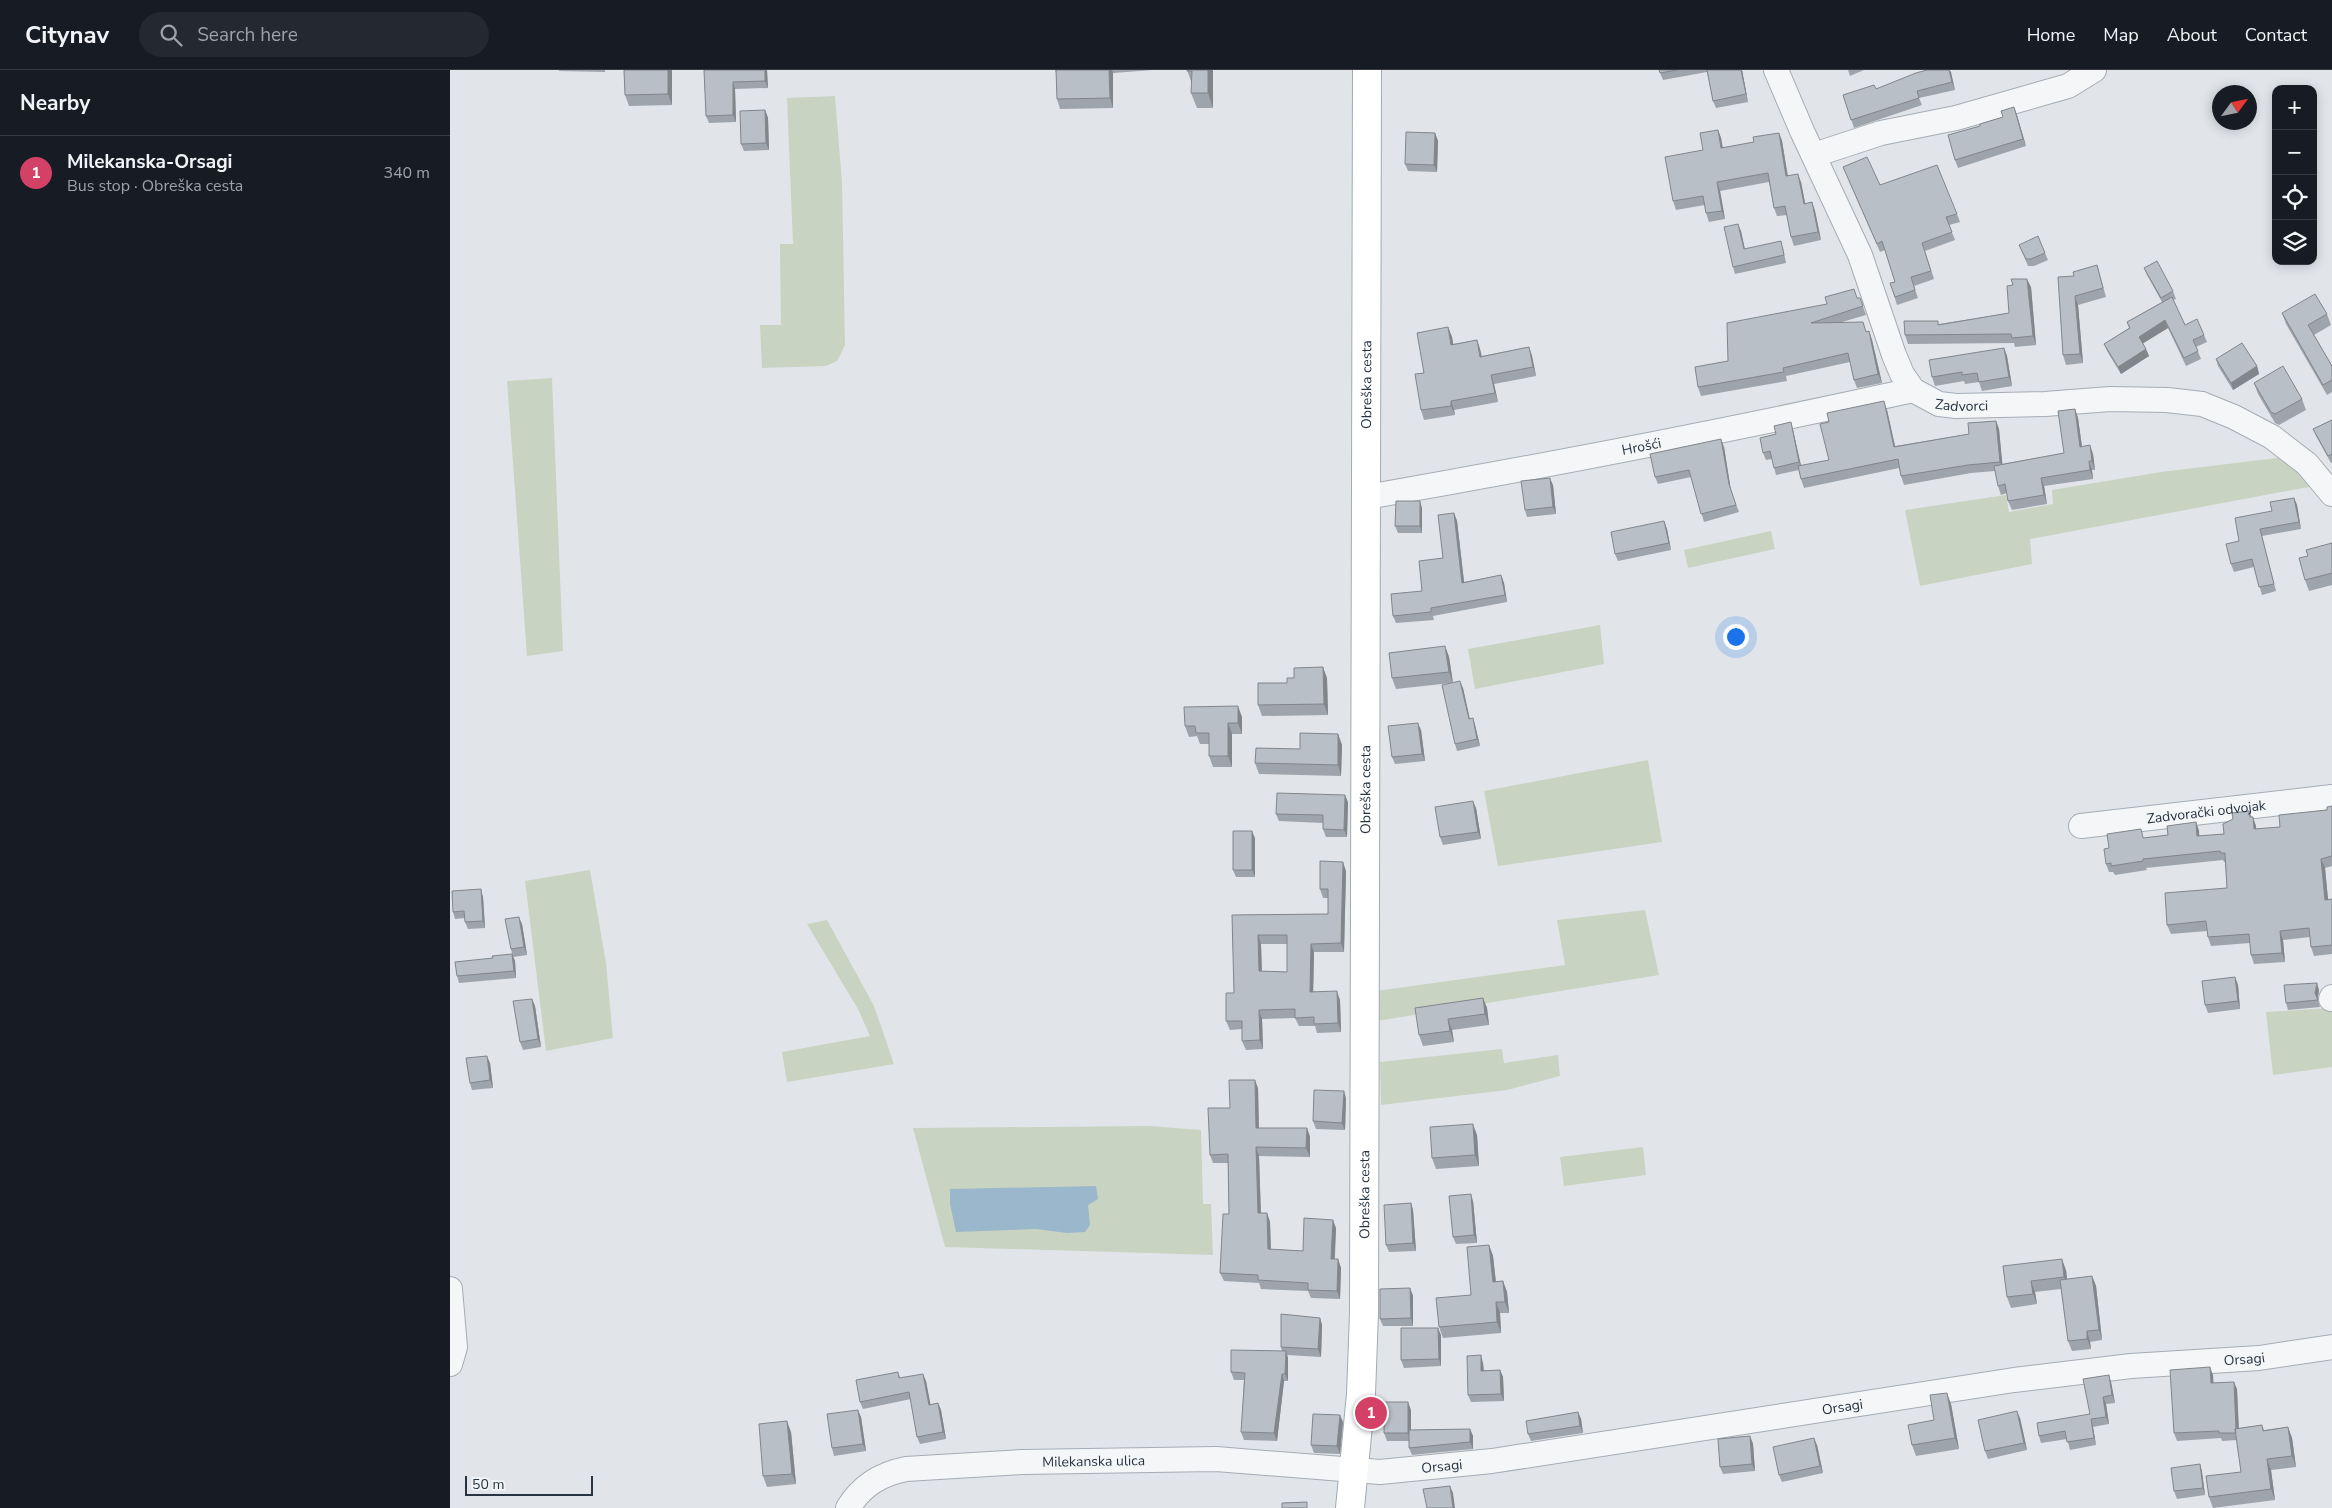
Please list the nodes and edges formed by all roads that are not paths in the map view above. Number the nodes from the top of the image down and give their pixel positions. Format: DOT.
graph roads {
  1 [pos="1367,70"];
  2 [pos="1776,70"];
  3 [pos="2094,70"];
  4 [pos="1814,156"];
  5 [pos="1913,390"];
  6 [pos="2332,494"];
  7 [pos="1367,497"];
  8 [pos="2332,797"];
  9 [pos="2081,826"];
  10 [pos="450,1289"];
  11 [pos="2332,1347"];
  12 [pos="450,1364"];
  13 [pos="1354,1471"];
  14 [pos="848,1508"];
  15 [pos="1350,1508"];
  1 -- 7 [label="main road, Obreška cesta"];
  2 -- 4 [label="street"];
  3 -- 4 [label="street"];
  4 -- 5 [label="street"];
  5 -- 6 [label="street, Zadvorci"];
  5 -- 7 [label="street, Hrošći"];
  7 -- 13 [label="main road, Obreška cesta"];
  8 -- 9 [label="street, Zadvorački odvojak"];
  10 -- 12 [label="street"];
  11 -- 13 [label="street, Orsagi"];
  13 -- 14 [label="street, Milekanska ulica"];
  13 -- 15 [label="main road, Obreška cesta"];
}
